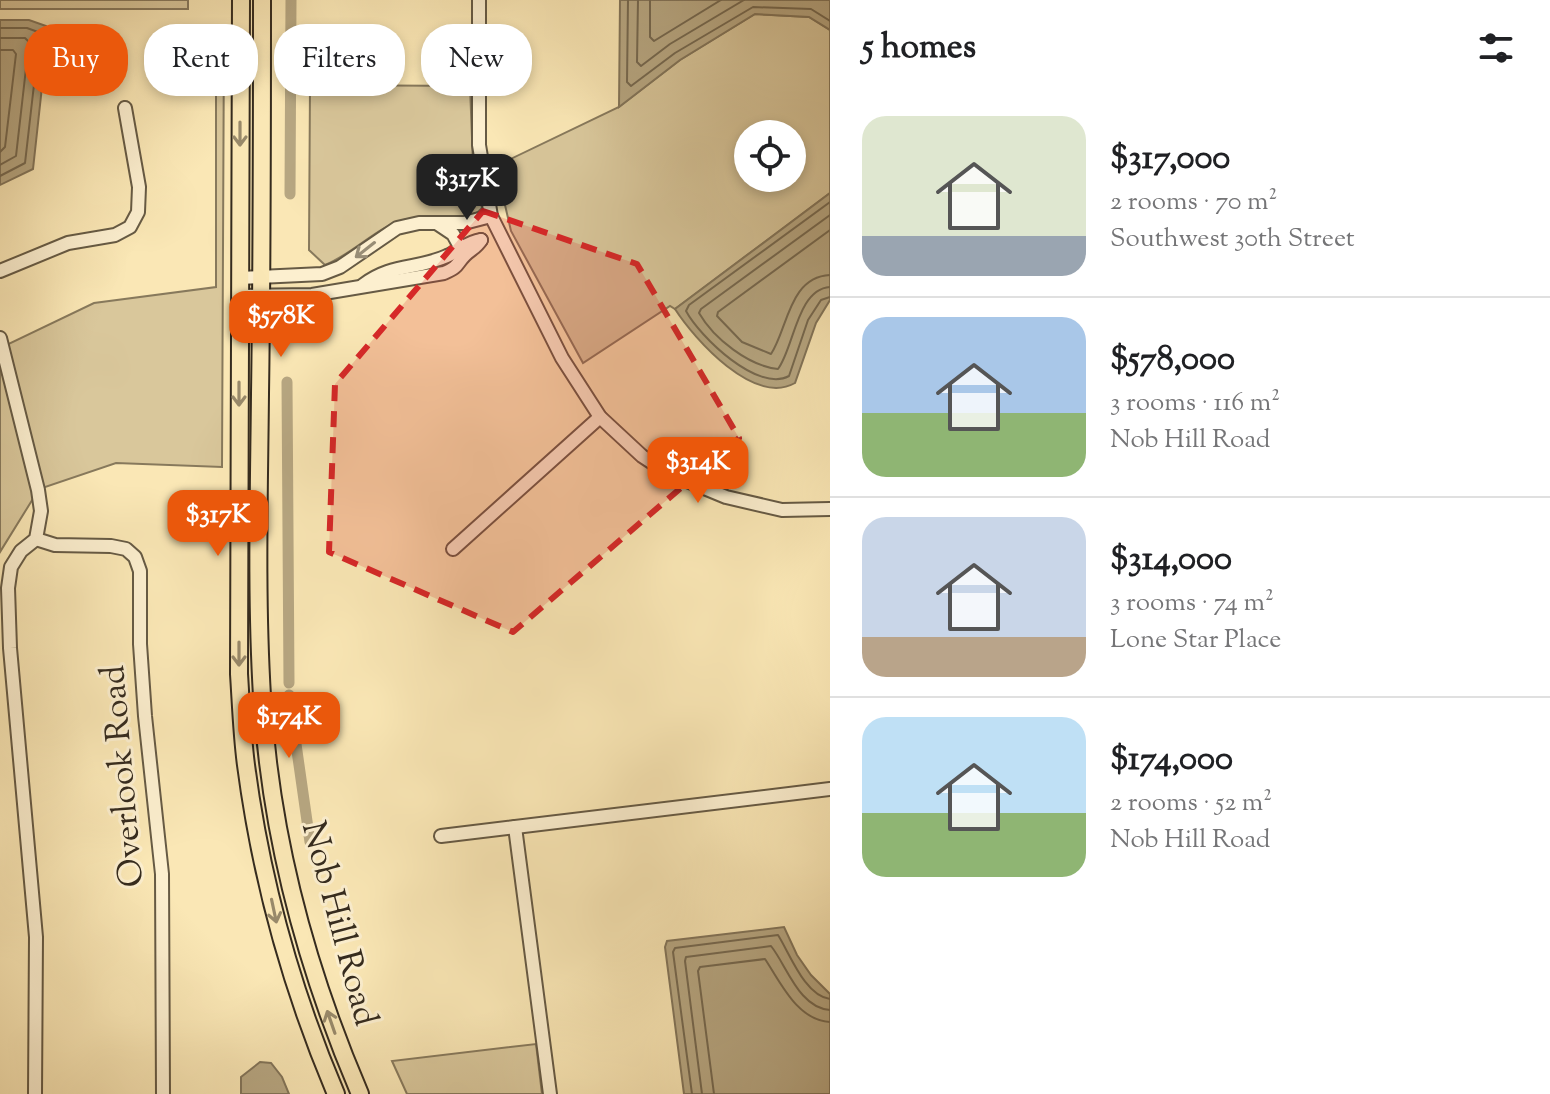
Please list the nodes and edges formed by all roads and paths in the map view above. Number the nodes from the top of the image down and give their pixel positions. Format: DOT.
graph roads {
  1 [pos="241,0"];
  2 [pos="262,0"];
  3 [pos="479,0"];
  4 [pos="125,108"];
  5 [pos="491,216"];
  6 [pos="438,224"];
  7 [pos="498,233"];
  8 [pos="463,251"];
  9 [pos="0,271"];
  10 [pos="239,278"];
  11 [pos="261,278"];
  12 [pos="239,296"];
  13 [pos="261,296"];
  14 [pos="0,338"];
  15 [pos="600,417"];
  16 [pos="830,509"];
  17 [pos="36,539"];
  18 [pos="453,549"];
  19 [pos="830,789"];
  20 [pos="515,827"];
  21 [pos="441,836"];
  22 [pos="35,1094"];
  23 [pos="163,1094"];
  24 [pos="336,1094"];
  25 [pos="360,1094"];
  26 [pos="550,1094"];
  1 -- 10 [label="main road, Nob Hill Road, one-way"];
  2 -- 11 [label="main road, Nob Hill Road"];
  3 -- 5 [label="street"];
  4 -- 9 [label="street"];
  5 -- 6 [label="street"];
  5 -- 7 [label="street"];
  6 -- 8 [label="street"];
  6 -- 11 [label="street, one-way"];
  7 -- 8 [label="street"];
  7 -- 15 [label="street"];
  8 -- 13 [label="street"];
  10 -- 11 [label="street"];
  10 -- 12 [label="main road, Nob Hill Road"];
  11 -- 13 [label="main road, Nob Hill Road"];
  12 -- 13 [label="street"];
  12 -- 24 [label="main road, Nob Hill Road, one-way"];
  25 -- 13 [label="main road, Nob Hill Road, one-way"];
  14 -- 17 [label="street"];
  15 -- 16 [label="street"];
  15 -- 18 [label="street"];
  17 -- 22 [label="street"];
  17 -- 23 [label="street, Overlook Road"];
  19 -- 20 [label="street"];
  20 -- 21 [label="street"];
  20 -- 26 [label="street"];
}
